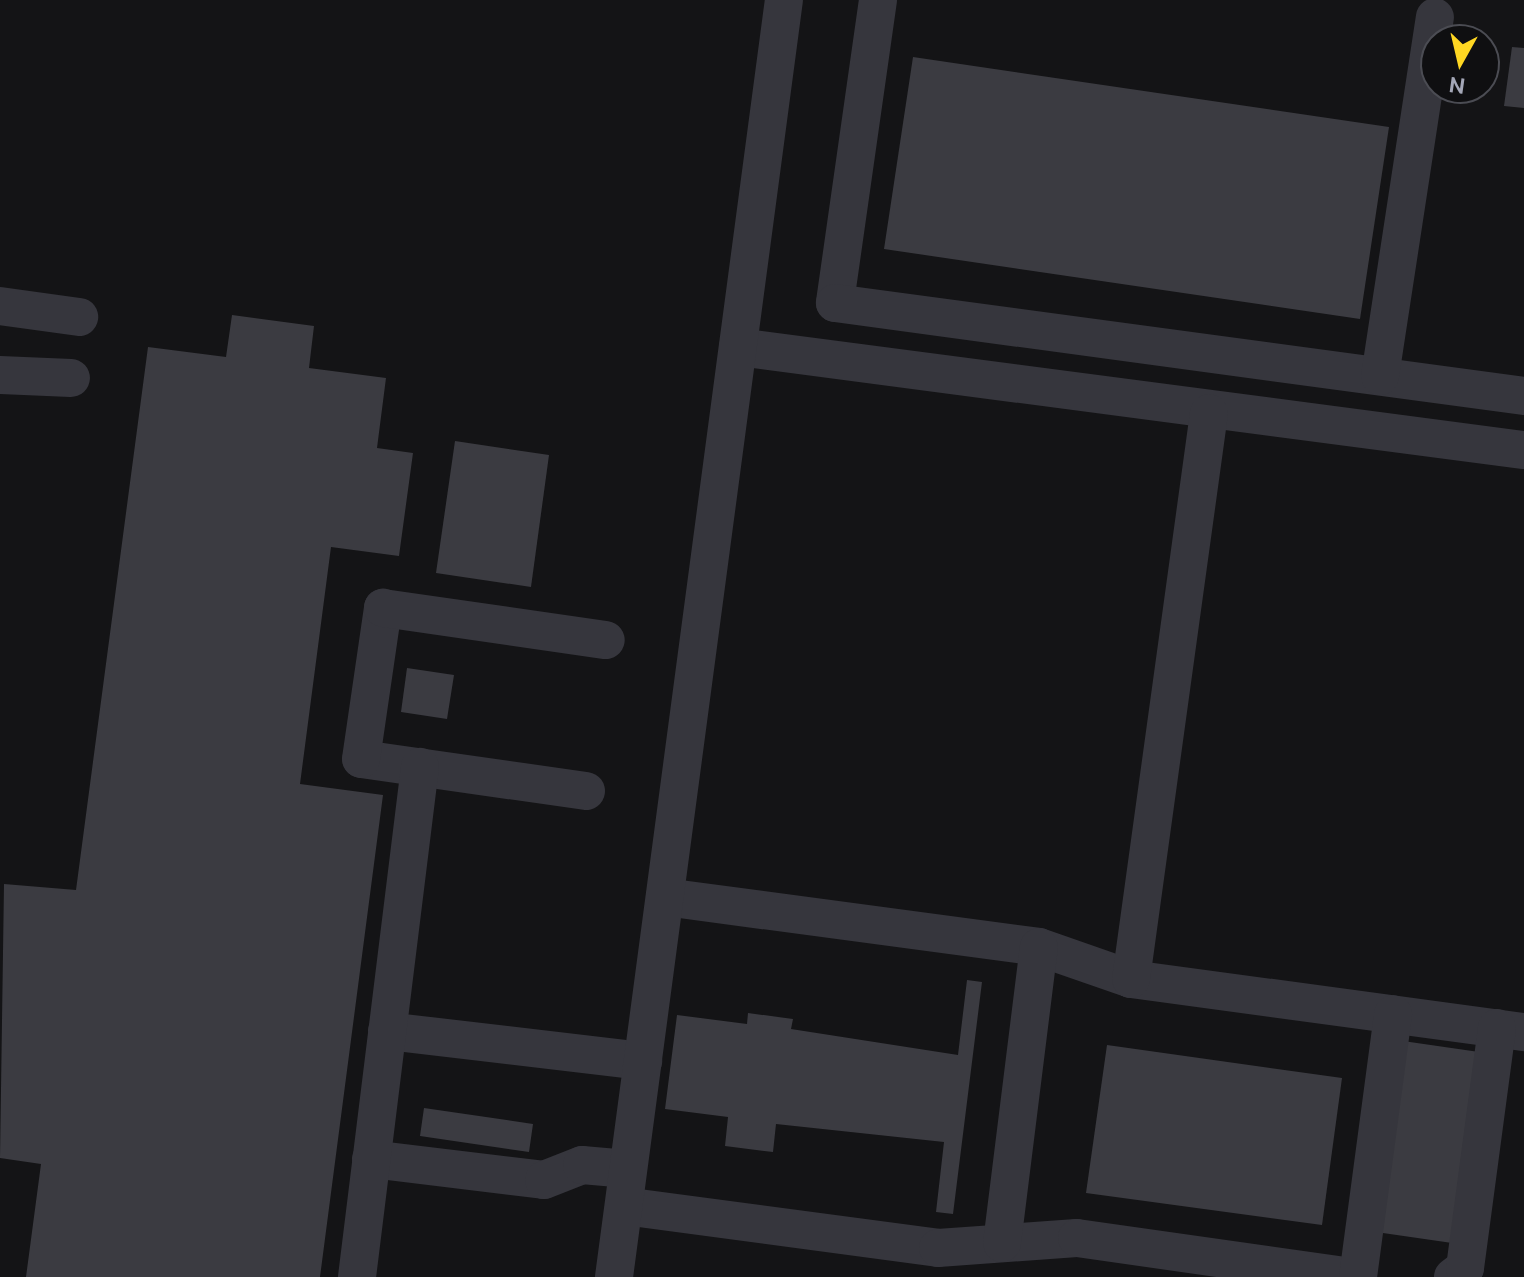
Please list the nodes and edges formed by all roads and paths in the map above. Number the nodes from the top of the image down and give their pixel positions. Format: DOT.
graph roads {
  1 [pos="784,0"];
  2 [pos="878,0"];
  3 [pos="1435,17"];
  4 [pos="0,306"];
  5 [pos="79,317"];
  6 [pos="738,347"];
  7 [pos="0,375"];
  8 [pos="1380,376"];
  9 [pos="71,378"];
  10 [pos="1524,396"];
  11 [pos="1209,413"];
  12 [pos="1524,450"];
  13 [pos="606,640"];
  14 [pos="420,767"];
  15 [pos="586,791"];
  16 [pos="665,897"];
  17 [pos="1039,947"];
  18 [pos="1131,979"];
  19 [pos="1393,1014"];
  20 [pos="1510,1030"];
  21 [pos="387,1031"];
  22 [pos="643,1061"];
  23 [pos="371,1159"];
  24 [pos="628,1169"];
  25 [pos="624,1206"];
  26 [pos="1002,1243"];
  27 [pos="952,1262"];
  28 [pos="357,1277"];
  29 [pos="614,1277"];
  30 [pos="1355,1277"];
  31 [pos="1453,1277"];
  1 -- 6 [label="street"];
  2 -- 8 [label="street"];
  3 -- 8 [label="street"];
  4 -- 5 [label="street"];
  6 -- 11 [label="street"];
  6 -- 16 [label="street"];
  7 -- 9 [label="street"];
  8 -- 10 [label="street"];
  11 -- 12 [label="street"];
  11 -- 18 [label="street"];
  13 -- 14 [label="street"];
  14 -- 15 [label="street"];
  14 -- 21 [label="street"];
  16 -- 17 [label="street"];
  16 -- 22 [label="street"];
  17 -- 18 [label="street"];
  17 -- 26 [label="street"];
  18 -- 19 [label="street"];
  19 -- 20 [label="street"];
  19 -- 30 [label="street"];
  20 -- 31 [label="street"];
  21 -- 22 [label="street"];
  21 -- 23 [label="street"];
  22 -- 24 [label="street"];
  23 -- 24 [label="street"];
  23 -- 28 [label="street"];
  24 -- 25 [label="street"];
  25 -- 27 [label="street"];
  25 -- 29 [label="street"];
  26 -- 27 [label="street"];
  26 -- 30 [label="street"];
}
